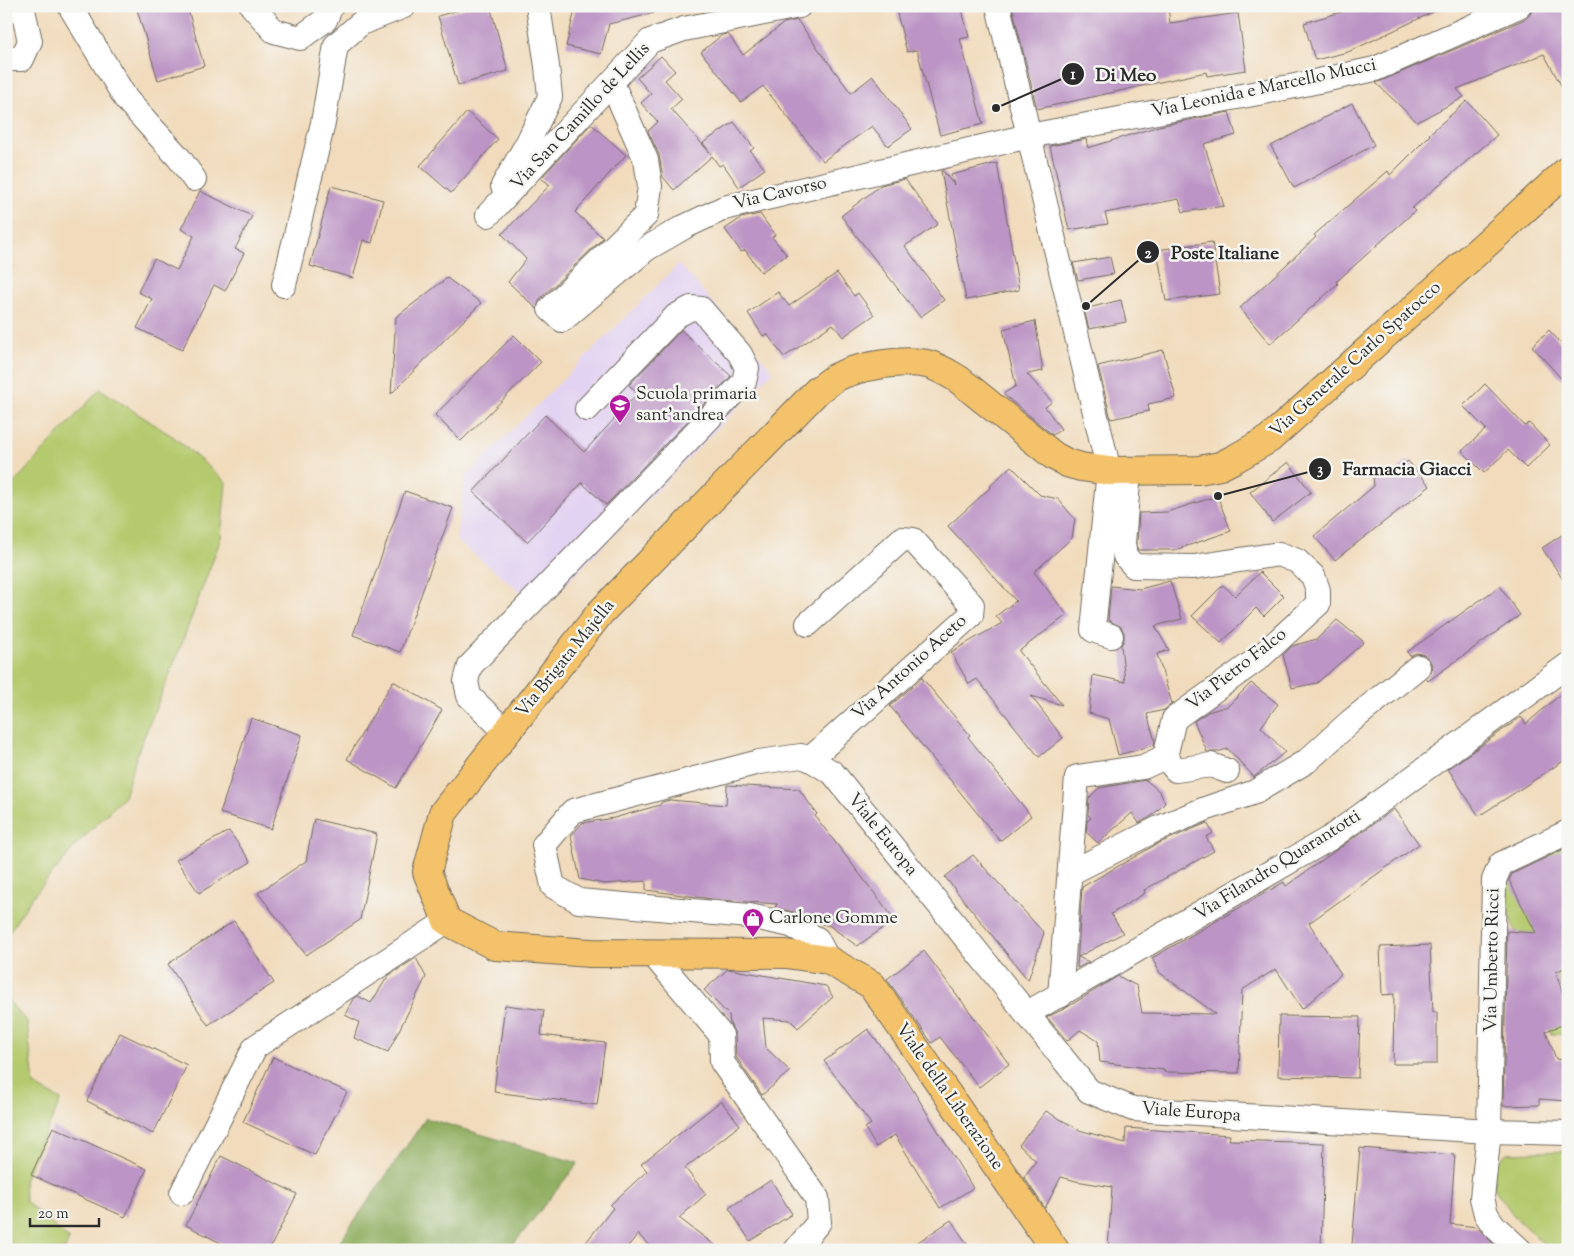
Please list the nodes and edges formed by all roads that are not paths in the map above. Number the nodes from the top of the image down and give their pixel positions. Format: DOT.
graph roads {
  1 [pos="22,6"];
  2 [pos="70,6"];
  3 [pos="252,6"];
  4 [pos="331,6"];
  5 [pos="404,6"];
  6 [pos="538,6"];
  7 [pos="799,6"];
  8 [pos="998,6"];
  9 [pos="1519,6"];
  10 [pos="6,59"];
  11 [pos="612,83"];
  12 [pos="1029,136"];
  13 [pos="1568,170"];
  14 [pos="194,178"];
  15 [pos="284,285"];
  16 [pos="588,409"];
  17 [pos="1119,471"];
  18 [pos="808,624"];
  19 [pos="1111,636"];
  20 [pos="1568,665"];
  21 [pos="1418,667"];
  22 [pos="506,732"];
  23 [pos="1165,757"];
  24 [pos="810,759"];
  25 [pos="1227,771"];
  26 [pos="1568,832"];
  27 [pos="1070,873"];
  28 [pos="447,921"];
  29 [pos="651,952"];
  30 [pos="828,960"];
  31 [pos="1060,996"];
  32 [pos="1026,1014"];
  33 [pos="1489,1132"];
  34 [pos="1568,1133"];
  35 [pos="182,1194"];
  36 [pos="796,1250"];
  37 [pos="1055,1250"];
  38 [pos="1520,1250"];
  1 -- 10 [label="street"];
  2 -- 14 [label="street"];
  3 -- 4 [label="street"];
  5 -- 15 [label="street"];
  6 -- 11 [label="street, Via San Camillo de Lellis"];
  7 -- 11 [label="street, Via San Camillo de Lellis"];
  8 -- 12 [label="street"];
  9 -- 12 [label="street, Via Leonida e Marcello Mucci"];
  11 -- 12 [label="street, Via Cavorso"];
  12 -- 17 [label="street"];
  13 -- 17 [label="main road, Via Generale Carlo Spatocco"];
  16 -- 22 [label="street"];
  17 -- 19 [label="street"];
  17 -- 22 [label="main road, Via Brigata Majella"];
  17 -- 23 [label="street, Via Pietro Falco"];
  18 -- 24 [label="street, Via Antonio Aceto"];
  20 -- 31 [label="street, Via Filandro Quarantotti"];
  21 -- 27 [label="street"];
  22 -- 28 [label="main road, Via Brigata Majella"];
  23 -- 25 [label="street"];
  23 -- 27 [label="street"];
  24 -- 30 [label="street, Viale Europa"];
  24 -- 32 [label="street, Viale Europa"];
  26 -- 33 [label="street, Via Umberto Ricci"];
  27 -- 31 [label="street"];
  28 -- 29 [label="main road"];
  28 -- 35 [label="street"];
  29 -- 30 [label="main road"];
  29 -- 36 [label="street"];
  30 -- 37 [label="main road, Viale della Liberazione"];
  31 -- 32 [label="street, Via Filandro Quarantotti"];
  32 -- 33 [label="street, Viale Europa"];
  33 -- 34 [label="street, Viale Europa"];
  33 -- 38 [label="street, Via Umberto Ricci"];
}
